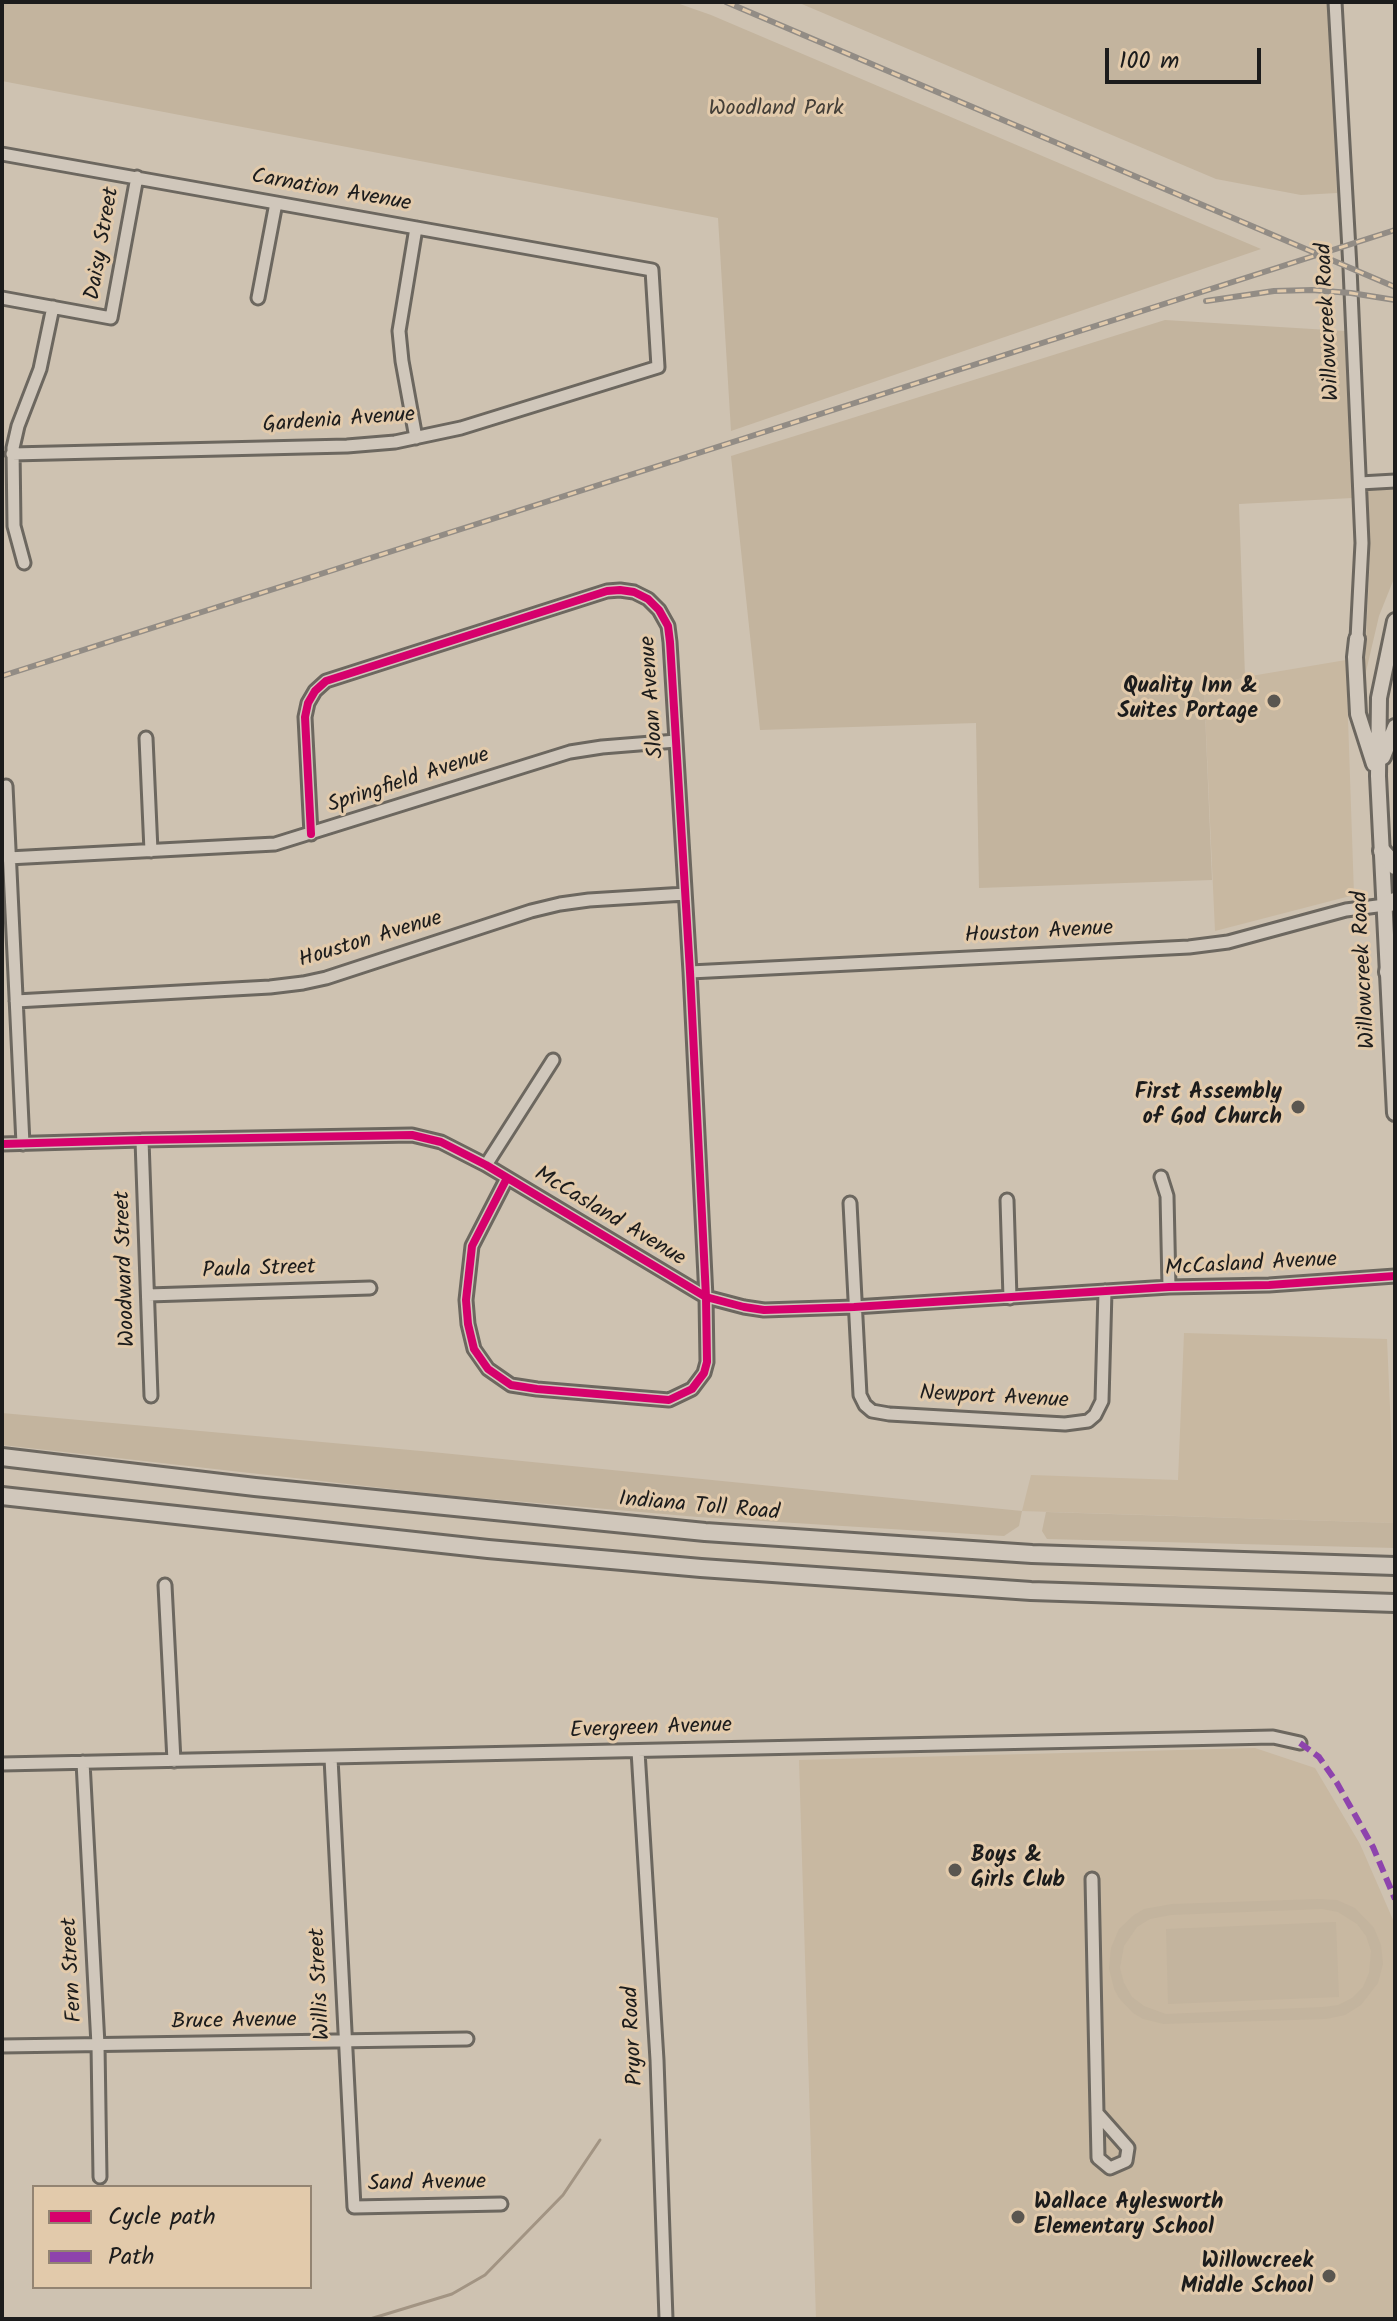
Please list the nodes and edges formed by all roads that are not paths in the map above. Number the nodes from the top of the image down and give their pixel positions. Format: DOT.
graph roads {
  1 [pos="1335,2"];
  2 [pos="2,154"];
  3 [pos="137,177"];
  4 [pos="276,203"];
  5 [pos="416,228"];
  6 [pos="2,298"];
  7 [pos="258,298"];
  8 [pos="53,307"];
  9 [pos="658,367"];
  10 [pos="416,438"];
  11 [pos="12,454"];
  12 [pos="1395,481"];
  13 [pos="1360,483"];
  14 [pos="24,563"];
  15 [pos="1395,621"];
  16 [pos="1357,639"];
  17 [pos="1395,727"];
  18 [pos="146,738"];
  19 [pos="676,741"];
  20 [pos="1378,776"];
  21 [pos="6,786"];
  22 [pos="311,834"];
  23 [pos="151,851"];
  24 [pos="1382,851"];
  25 [pos="8,858"];
  26 [pos="1395,866"];
  27 [pos="685,894"];
  28 [pos="1392,904"];
  29 [pos="1395,946"];
  30 [pos="690,972"];
  31 [pos="1388,972"];
  32 [pos="16,1001"];
  33 [pos="553,1060"];
  34 [pos="1395,1113"];
  35 [pos="142,1140"];
  36 [pos="2,1144"];
  37 [pos="23,1144"];
  38 [pos="486,1165"];
  39 [pos="1161,1177"];
  40 [pos="507,1178"];
  41 [pos="1007,1200"];
  42 [pos="850,1203"];
  43 [pos="1395,1276"];
  44 [pos="1169,1287"];
  45 [pos="370,1288"];
  46 [pos="1105,1291"];
  47 [pos="148,1295"];
  48 [pos="706,1297"];
  49 [pos="1010,1298"];
  50 [pos="854,1307"];
  51 [pos="151,1396"];
  52 [pos="2,1457"];
  53 [pos="2,1496"];
  54 [pos="1395,1566"];
  55 [pos="165,1585"];
  56 [pos="1395,1603"];
  57 [pos="1300,1743"];
  58 [pos="638,1751"];
  59 [pos="331,1758"];
  60 [pos="174,1761"];
  61 [pos="83,1762"];
  62 [pos="2,1764"];
  63 [pos="1092,1879"];
  64 [pos="467,2039"];
  65 [pos="345,2041"];
  66 [pos="98,2045"];
  67 [pos="2,2046"];
  68 [pos="1097,2113"];
  69 [pos="100,2177"];
  70 [pos="501,2204"];
  71 [pos="354,2207"];
  72 [pos="666,2319"];
  1 -- 13 [label="street, Willowcreek Road"];
  2 -- 3 [label="street, Carnation Avenue"];
  3 -- 4 [label="street, Carnation Avenue"];
  3 -- 8 [label="street, Daisy Street"];
  4 -- 5 [label="street, Carnation Avenue"];
  4 -- 7 [label="street"];
  5 -- 9 [label="street, Carnation Avenue"];
  5 -- 10 [label="street"];
  6 -- 8 [label="street"];
  8 -- 11 [label="street"];
  9 -- 10 [label="street, Gardenia Avenue"];
  10 -- 11 [label="street, Gardenia Avenue"];
  11 -- 14 [label="street"];
  12 -- 13 [label="street"];
  13 -- 16 [label="street, Willowcreek Road"];
  15 -- 20 [label="main road"];
  16 -- 20 [label="main road"];
  17 -- 20 [label="main road"];
  18 -- 23 [label="street"];
  19 -- 22 [label="street, Springfield Avenue"];
  19 -- 22 [label="street, Sloan Avenue"];
  19 -- 27 [label="street, Sloan Avenue"];
  20 -- 24 [label="main road, Willowcreek Road"];
  21 -- 25 [label="street"];
  22 -- 23 [label="street, Springfield Avenue"];
  23 -- 25 [label="street, Springfield Avenue"];
  24 -- 26 [label="highway"];
  24 -- 28 [label="main road, Willowcreek Road"];
  25 -- 32 [label="street"];
  27 -- 30 [label="street, Sloan Avenue"];
  27 -- 32 [label="street, Houston Avenue"];
  28 -- 30 [label="street, Houston Avenue"];
  28 -- 31 [label="main road, Willowcreek Road"];
  29 -- 31 [label="highway"];
  30 -- 48 [label="street, Sloan Avenue"];
  31 -- 34 [label="main road, Willowcreek Road"];
  32 -- 37 [label="street"];
  33 -- 38 [label="street"];
  35 -- 37 [label="street, McCasland Avenue"];
  35 -- 38 [label="street, McCasland Avenue"];
  35 -- 47 [label="street, Woodward Street"];
  36 -- 37 [label="street, McCasland Avenue"];
  38 -- 40 [label="street, McCasland Avenue"];
  39 -- 44 [label="street"];
  40 -- 48 [label="street, McCasland Avenue"];
  40 -- 48 [label="street, Sloan Avenue"];
  41 -- 49 [label="street"];
  42 -- 50 [label="street, Newport Avenue"];
  43 -- 44 [label="street, McCasland Avenue"];
  44 -- 46 [label="street, McCasland Avenue"];
  45 -- 47 [label="street, Paula Street"];
  46 -- 49 [label="street, McCasland Avenue"];
  46 -- 50 [label="street, Newport Avenue"];
  47 -- 51 [label="street, Woodward Street"];
  48 -- 50 [label="street, McCasland Avenue"];
  49 -- 50 [label="street, McCasland Avenue"];
  52 -- 54 [label="highway, Indiana Toll Road"];
  53 -- 56 [label="highway"];
  55 -- 60 [label="street"];
  57 -- 58 [label="street, Evergreen Avenue"];
  58 -- 59 [label="street, Evergreen Avenue"];
  58 -- 72 [label="street, Pryor Road"];
  59 -- 60 [label="street, Evergreen Avenue"];
  59 -- 65 [label="street, Willis Street"];
  60 -- 61 [label="street, Evergreen Avenue"];
  61 -- 62 [label="street, Evergreen Avenue"];
  61 -- 66 [label="street, Fern Street"];
  63 -- 68 [label="street"];
  64 -- 65 [label="street, Bruce Avenue"];
  65 -- 66 [label="street, Bruce Avenue"];
  65 -- 71 [label="street, Willis Street"];
  66 -- 67 [label="street, Bruce Avenue"];
  66 -- 69 [label="street, Fern Street"];
  70 -- 71 [label="street, Sand Avenue"];
}
